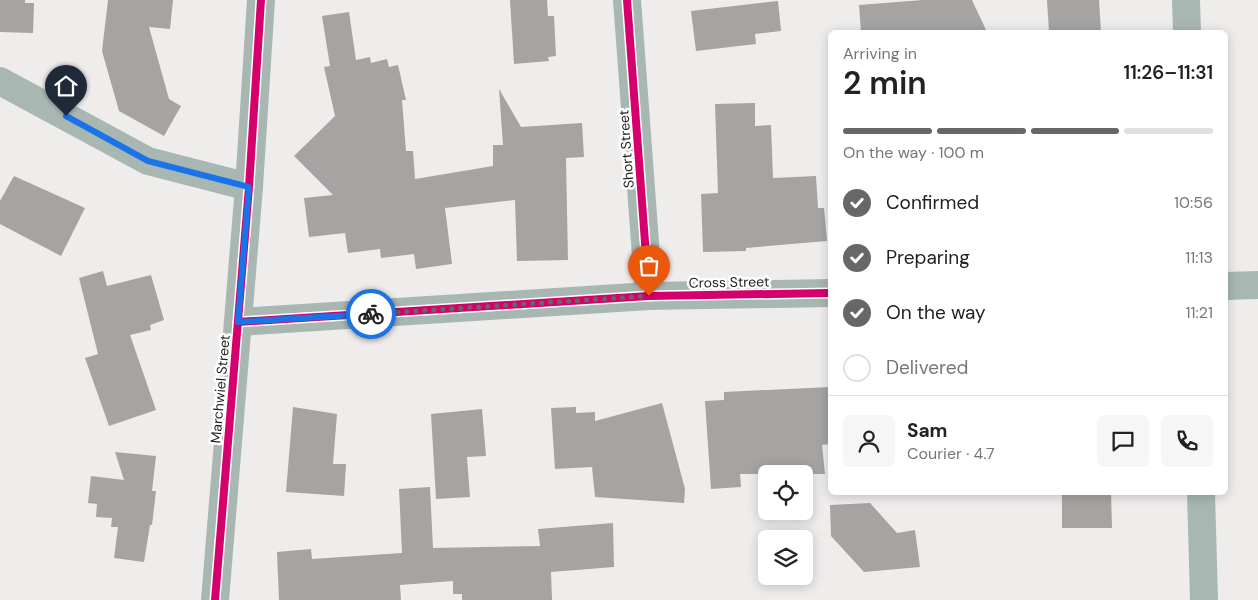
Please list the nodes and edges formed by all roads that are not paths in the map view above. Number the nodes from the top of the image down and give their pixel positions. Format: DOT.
graph roads {
  1 [pos="261,0"];
  2 [pos="628,0"];
  3 [pos="1186,0"];
  4 [pos="1187,30"];
  5 [pos="0,81"];
  6 [pos="249,187"];
  7 [pos="1258,285"];
  8 [pos="1228,286"];
  9 [pos="828,293"];
  10 [pos="649,296"];
  11 [pos="238,322"];
  12 [pos="1201,495"];
  13 [pos="215,600"];
  14 [pos="1204,600"];
  1 -- 6 [label="street, Marchwiel Street"];
  2 -- 10 [label="street, Short Street"];
  3 -- 4 [label="street"];
  5 -- 6 [label="street"];
  6 -- 11 [label="street, Marchwiel Street"];
  7 -- 8 [label="street"];
  9 -- 10 [label="street, Cross Street"];
  10 -- 11 [label="street, Cross Street"];
  11 -- 13 [label="street, Marchwiel Street"];
  12 -- 14 [label="street"];
}
